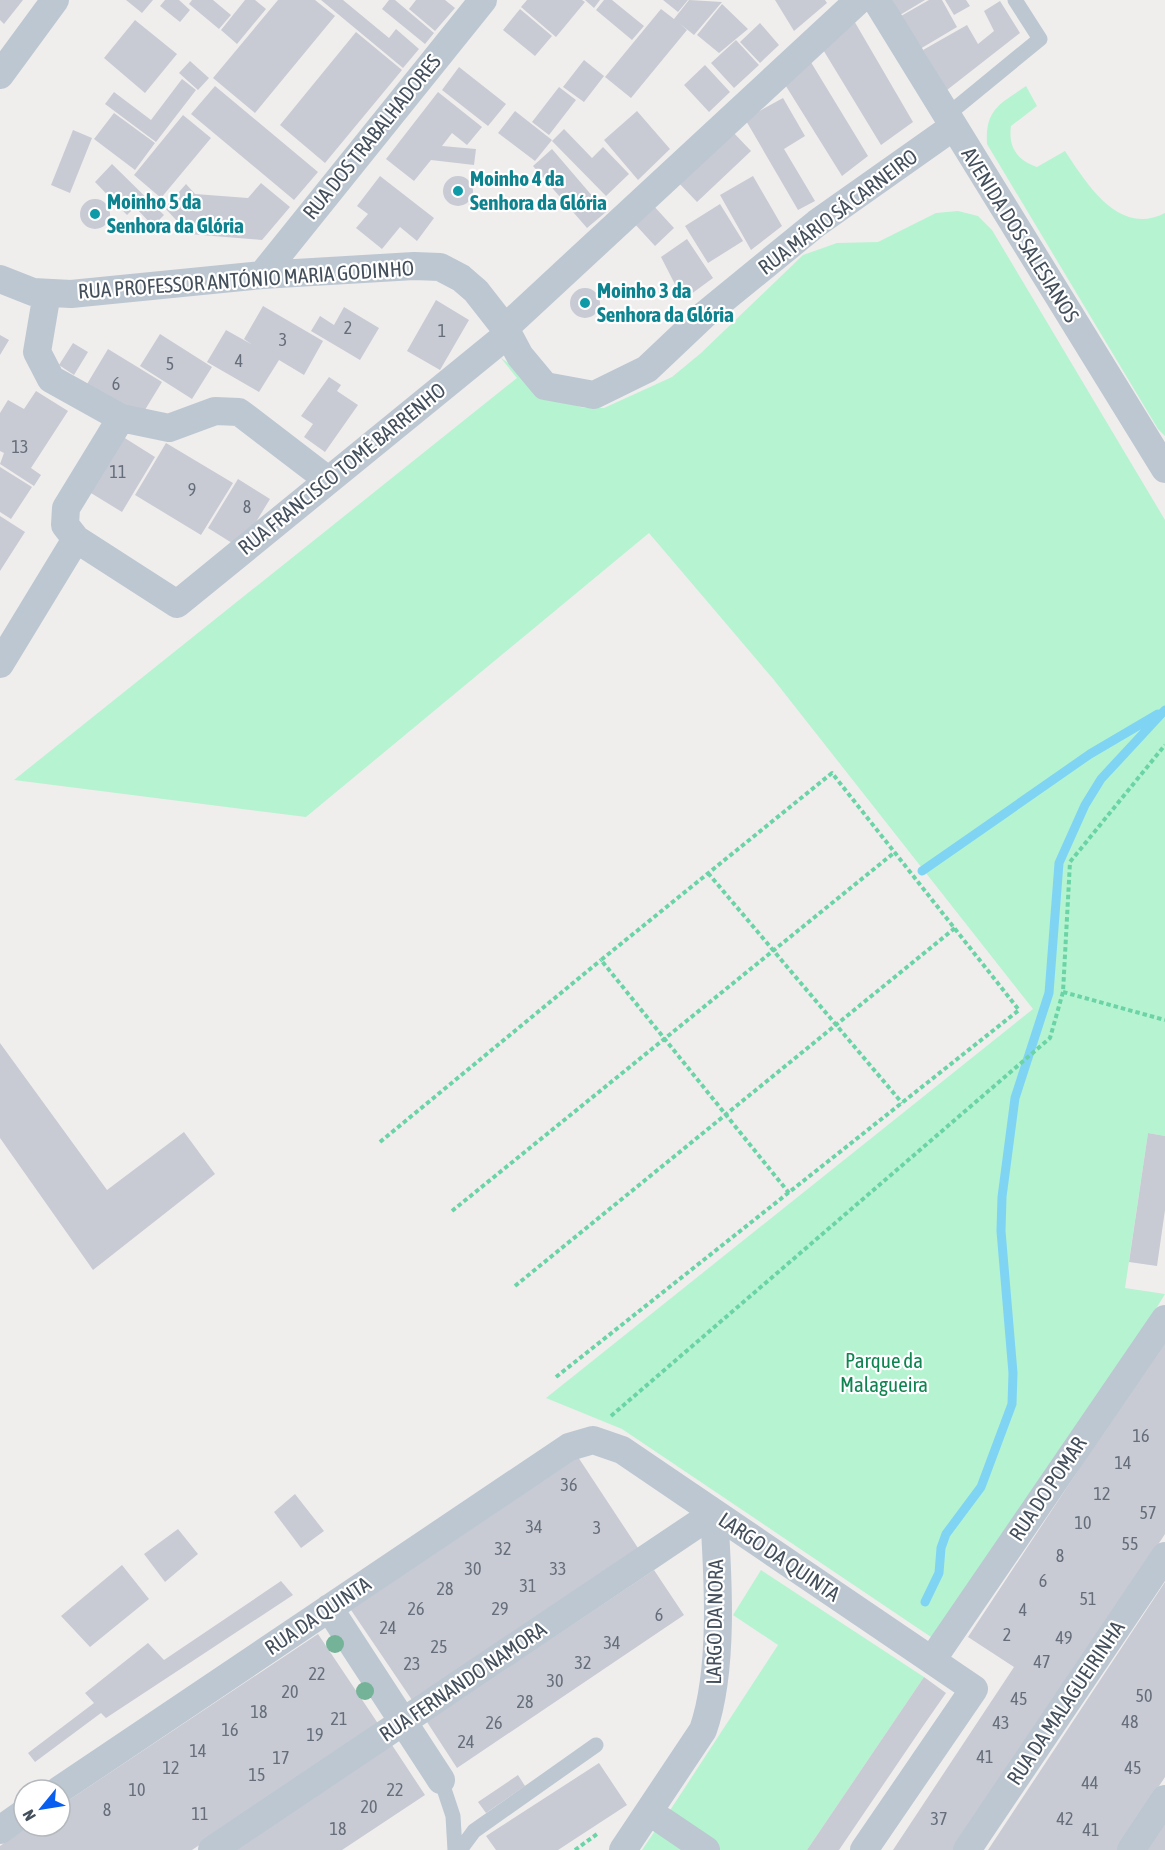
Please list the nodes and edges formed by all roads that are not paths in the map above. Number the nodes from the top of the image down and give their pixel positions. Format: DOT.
graph roads {
  1 [pos="55,0"];
  2 [pos="483,0"];
  3 [pos="860,0"];
  4 [pos="876,0"];
  5 [pos="1015,0"];
  6 [pos="0,75"];
  7 [pos="950,121"];
  8 [pos="262,275"];
  9 [pos="0,279"];
  10 [pos="47,293"];
  11 [pos="511,340"];
  12 [pos="121,418"];
  13 [pos="1165,470"];
  14 [pos="328,480"];
  15 [pos="76,539"];
  16 [pos="0,664"];
  17 [pos="1165,1319"];
  18 [pos="579,1444"];
  19 [pos="714,1513"];
  20 [pos="1165,1556"];
  21 [pos="329,1608"];
  22 [pos="932,1660"];
  23 [pos="403,1722"];
  24 [pos="596,1745"];
  25 [pos="441,1780"];
  26 [pos="72,1781"];
  27 [pos="1165,1799"];
  28 [pos="663,1821"];
  29 [pos="212,1850"];
  30 [pos="455,1850"];
  31 [pos="460,1850"];
  32 [pos="623,1850"];
  33 [pos="706,1850"];
  34 [pos="864,1850"];
  35 [pos="968,1850"];
  36 [pos="1131,1850"];
  1 -- 6 [label="street"];
  2 -- 8 [label="street, RUA DOS TRABALHADORES"];
  3 -- 11 [label="street, RUA FRANCISCO TOMÉ BARRENHO"];
  4 -- 7 [label="street, AVENIDA DOS SALESIANOS"];
  5 -- 7 [label="lane"];
  7 -- 11 [label="street, RUA MÁRIO SÁ CARNEIRO"];
  7 -- 13 [label="street, AVENIDA DOS SALESIANOS"];
  8 -- 10 [label="street, RUA PROFESSOR ANTÓNIO MARIA GODINHO"];
  8 -- 11 [label="street, RUA PROFESSOR ANTÓNIO MARIA GODINHO"];
  9 -- 10 [label="street, RUA PROFESSOR ANTÓNIO MARIA GODINHO"];
  10 -- 12 [label="street"];
  11 -- 14 [label="street, RUA FRANCISCO TOMÉ BARRENHO"];
  12 -- 14 [label="street"];
  12 -- 15 [label="street"];
  14 -- 15 [label="street, RUA FRANCISCO TOMÉ BARRENHO"];
  15 -- 16 [label="street"];
  17 -- 22 [label="street, RUA DO POMAR"];
  18 -- 19 [label="street, LARGO DA QUINTA"];
  18 -- 21 [label="street, RUA DA QUINTA"];
  19 -- 22 [label="street, LARGO DA QUINTA"];
  19 -- 23 [label="street, RUA FERNANDO NAMORA"];
  19 -- 32 [label="street, LARGO DA NORA"];
  20 -- 35 [label="street, RUA DA MALAGUEIRINHA"];
  21 -- 23 [label="street"];
  21 -- 26 [label="street, RUA DA QUINTA"];
  22 -- 34 [label="street, LARGO DA QUINTA"];
  23 -- 25 [label="street"];
  23 -- 29 [label="street, RUA FERNANDO NAMORA"];
  24 -- 31 [label="lane"];
  25 -- 30 [label="lane"];
  27 -- 36 [label="street"];
  28 -- 33 [label="street"];
}
